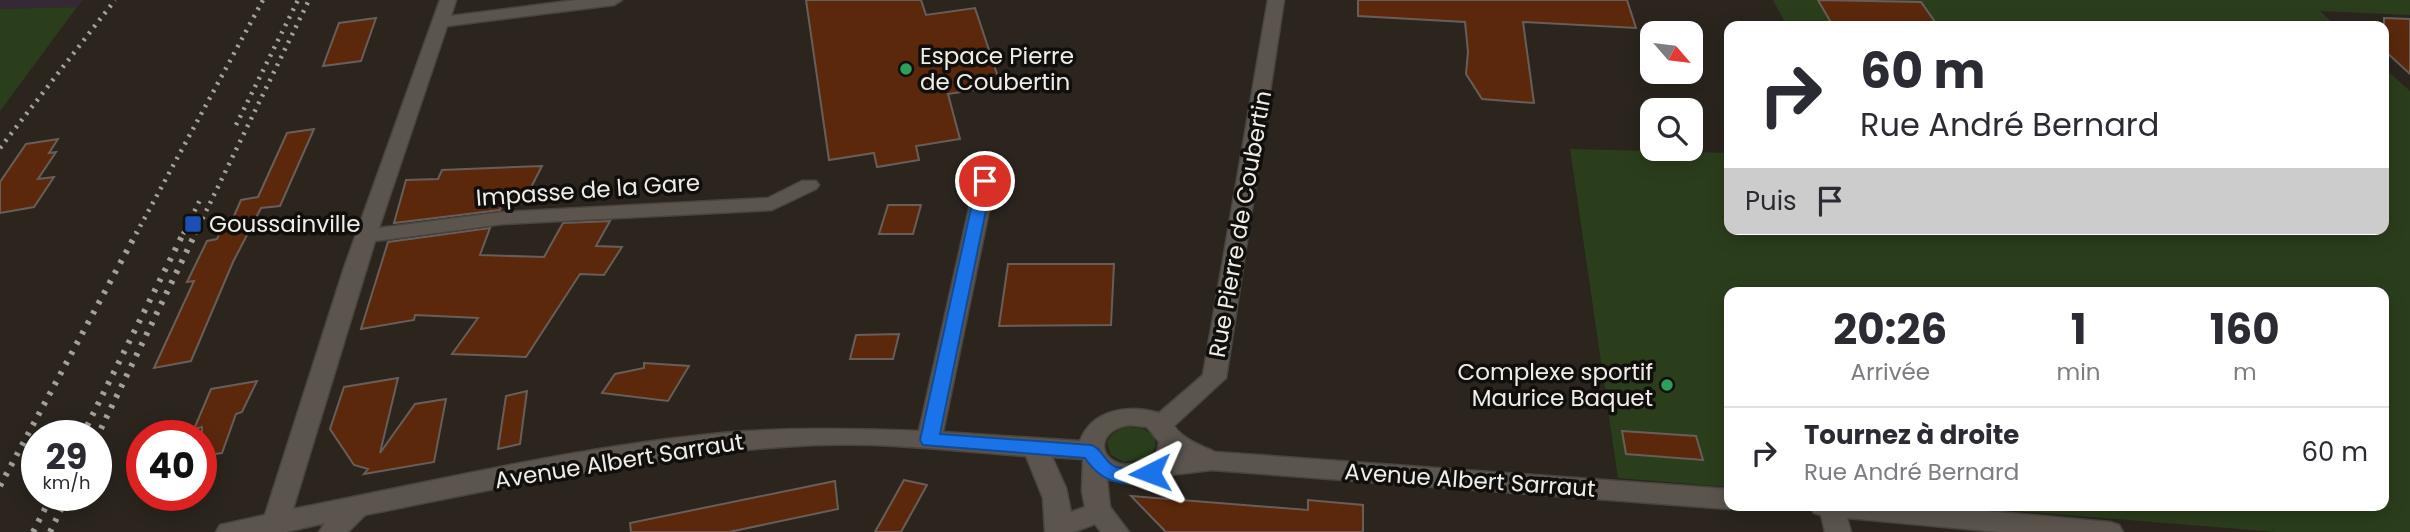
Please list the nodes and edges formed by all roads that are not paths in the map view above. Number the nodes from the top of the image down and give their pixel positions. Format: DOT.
graph roads {
  1 [pos="447,0"];
  2 [pos="614,0"];
  3 [pos="1276,0"];
  4 [pos="441,22"];
  5 [pos="985,181"];
  6 [pos="809,185"];
  7 [pos="366,236"];
  8 [pos="1167,432"];
  9 [pos="929,440"];
  10 [pos="1034,447"];
  11 [pos="1093,456"];
  12 [pos="1212,461"];
  13 [pos="1160,467"];
  14 [pos="1125,476"];
  15 [pos="1724,499"];
  16 [pos="1096,503"];
  17 [pos="357,508"];
  18 [pos="1832,511"];
  19 [pos="1884,511"];
  20 [pos="274,527"];
  21 [pos="1059,530"];
  22 [pos="229,532"];
  23 [pos="332,532"];
  24 [pos="1116,532"];
  25 [pos="1838,532"];
  26 [pos="2110,532"];
  1 -- 4 [label="street"];
  2 -- 4 [label="street"];
  3 -- 8 [label="street, Rue Pierre de Coubertin"];
  4 -- 7 [label="street"];
  5 -- 9 [label="street"];
  6 -- 7 [label="street, Impasse de la Gare"];
  7 -- 20 [label="street"];
  8 -- 11 [label="street, Avenue Albert Sarraut"];
  8 -- 12 [label="street, Avenue Albert Sarraut"];
  8 -- 13 [label="street"];
  9 -- 10 [label="street, Avenue Albert Sarraut"];
  9 -- 17 [label="street, Avenue Albert Sarraut"];
  10 -- 11 [label="street, Avenue Albert Sarraut"];
  10 -- 21 [label="street"];
  11 -- 14 [label="street, Avenue Albert Sarraut"];
  11 -- 16 [label="street"];
  12 -- 13 [label="street, Avenue Albert Sarraut"];
  12 -- 15 [label="street, Avenue Albert Sarraut"];
  13 -- 14 [label="street, Avenue Albert Sarraut"];
  14 -- 16 [label="street"];
  16 -- 21 [label="street"];
  16 -- 24 [label="street"];
  17 -- 20 [label="street, Avenue Albert Sarraut"];
  17 -- 23 [label="street"];
  18 -- 25 [label="street"];
  19 -- 26 [label="street"];
  20 -- 22 [label="street, Avenue Albert Sarraut"];
}
